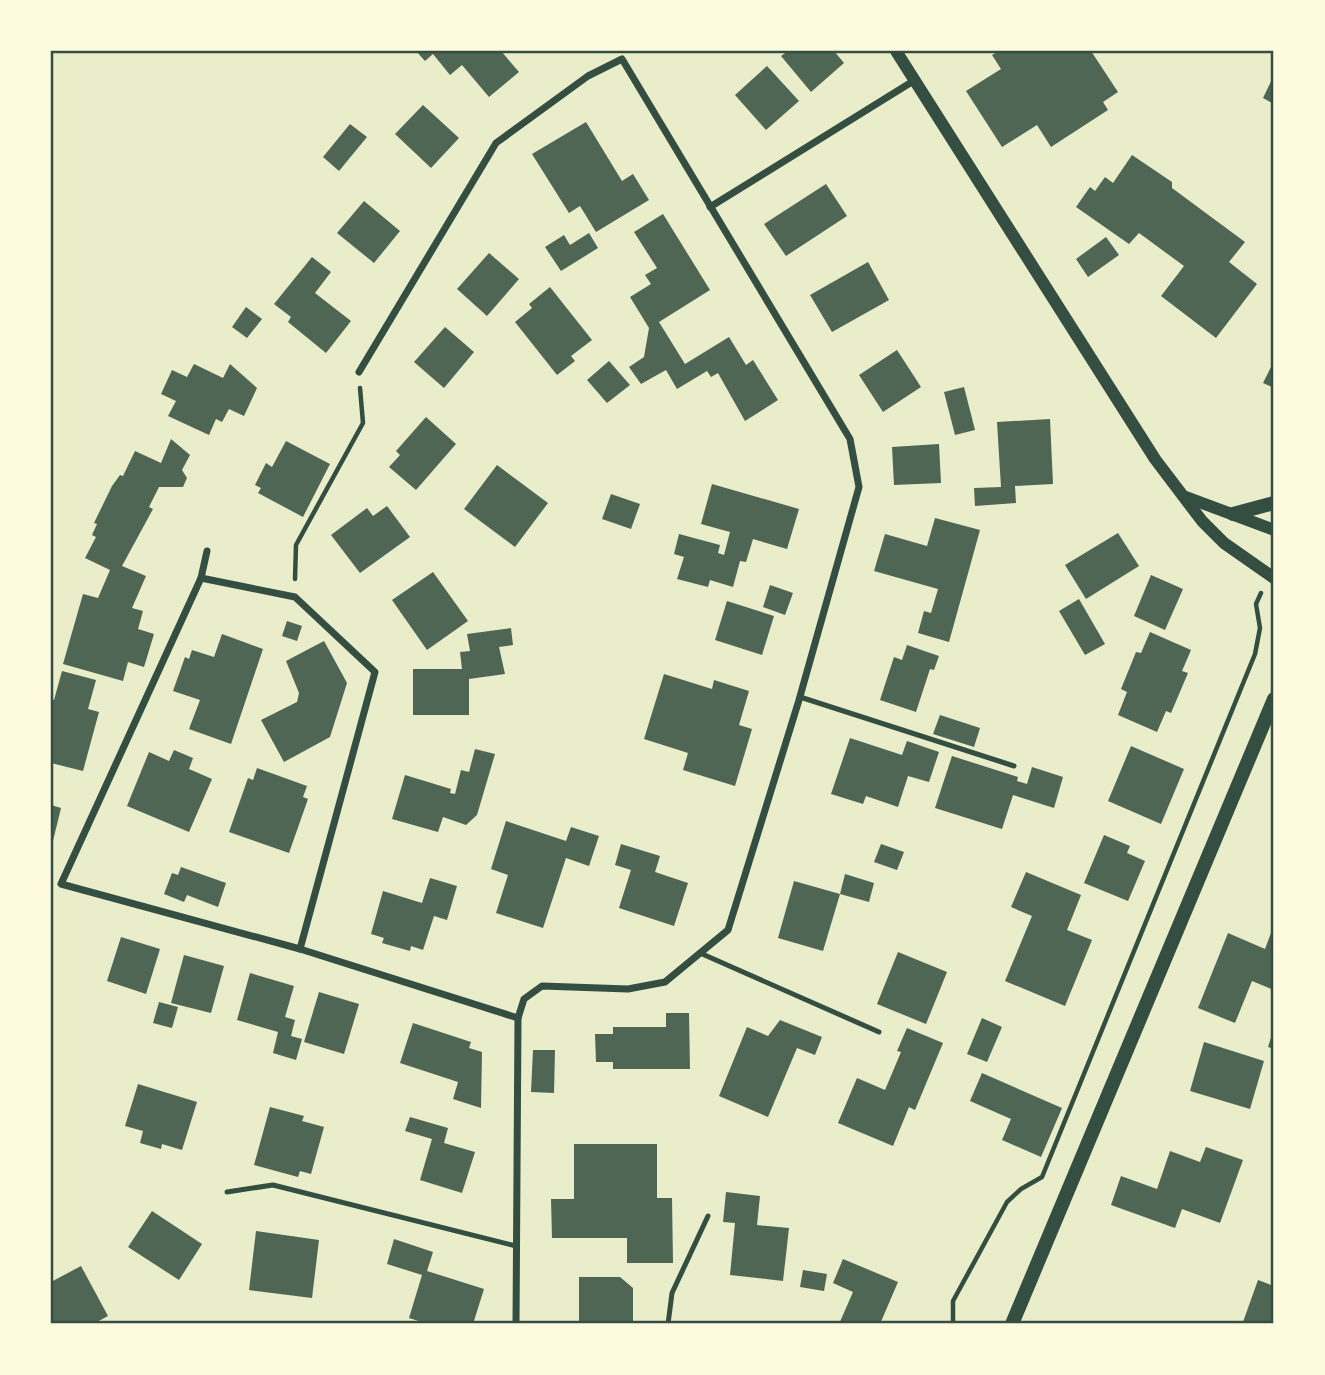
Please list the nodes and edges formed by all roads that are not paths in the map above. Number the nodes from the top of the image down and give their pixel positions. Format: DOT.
graph roads {
  1 [pos="626,51"];
  2 [pos="895,51"];
  3 [pos="622,59"];
  4 [pos="915,80"];
  5 [pos="710,207"];
  6 [pos="359,372"];
  7 [pos="1185,497"];
  8 [pos="1274,503"];
  9 [pos="1233,514"];
  10 [pos="1274,530"];
  11 [pos="207,551"];
  12 [pos="1272,576"];
  13 [pos="201,578"];
  14 [pos="800,697"];
  15 [pos="1274,699"];
  16 [pos="1014,766"];
  17 [pos="300,949"];
  18 [pos="700,953"];
  19 [pos="518,1018"];
  20 [pos="879,1032"];
  21 [pos="227,1192"];
  22 [pos="708,1216"];
  23 [pos="516,1246"];
  24 [pos="516,1324"];
  25 [pos="668,1324"];
  26 [pos="1012,1324"];
  1 -- 3 [label="street"];
  2 -- 4 [label="street"];
  3 -- 5 [label="street"];
  3 -- 6 [label="street"];
  4 -- 5 [label="street"];
  4 -- 7 [label="street"];
  5 -- 14 [label="street"];
  7 -- 9 [label="street"];
  7 -- 12 [label="street"];
  8 -- 9 [label="main road"];
  9 -- 10 [label="street"];
  11 -- 13 [label="street"];
  13 -- 17 [label="street"];
  13 -- 17 [label="street"];
  14 -- 16 [label="lane"];
  14 -- 18 [label="street"];
  15 -- 26 [label="main road"];
  17 -- 19 [label="street"];
  18 -- 19 [label="street"];
  18 -- 20 [label="lane"];
  19 -- 23 [label="street"];
  21 -- 23 [label="lane"];
  22 -- 25 [label="lane"];
  23 -- 24 [label="street"];
}
